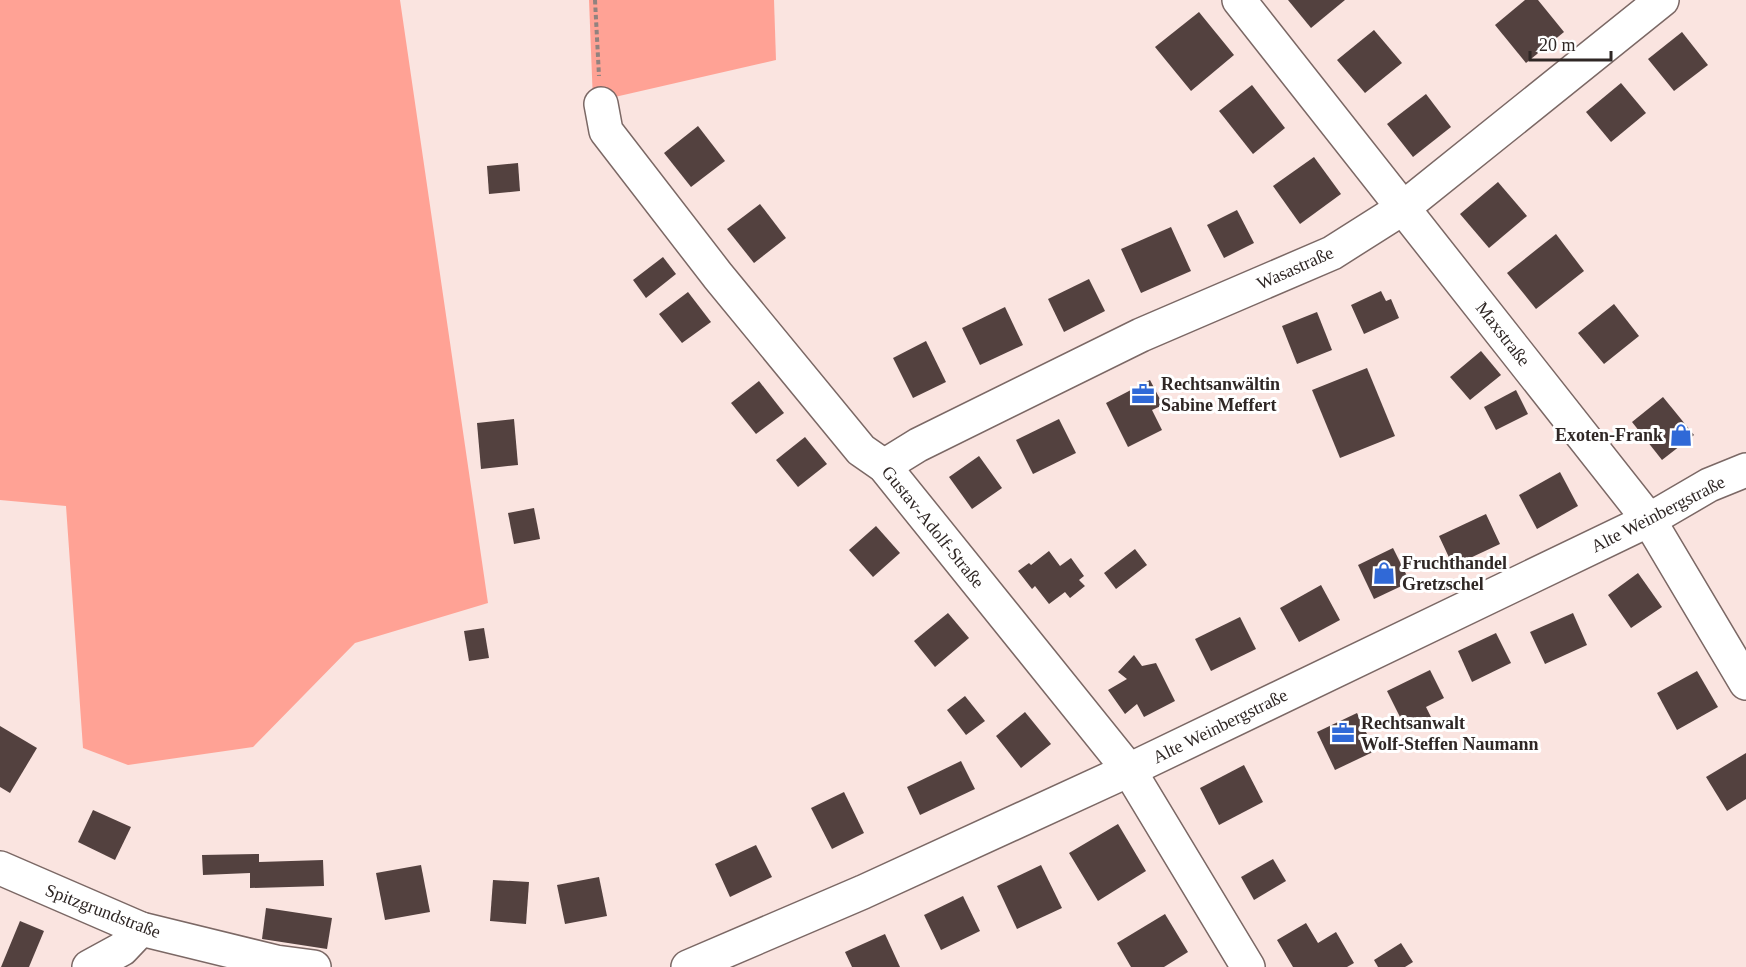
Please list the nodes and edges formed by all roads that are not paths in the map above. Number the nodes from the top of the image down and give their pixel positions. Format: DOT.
graph roads {
  1 [pos="1239,0"];
  2 [pos="1662,0"];
  3 [pos="601,104"];
  4 [pos="1403,208"];
  5 [pos="884,466"];
  6 [pos="1746,471"];
  7 [pos="1649,520"];
  8 [pos="1746,683"];
  9 [pos="1129,770"];
  10 [pos="0,868"];
  11 [pos="141,930"];
  12 [pos="89,967"];
  13 [pos="314,967"];
  14 [pos="688,967"];
  15 [pos="1248,967"];
  1 -- 4 [label="street, Maxstraße"];
  2 -- 4 [label="street, Wasastraße"];
  3 -- 5 [label="street, Gustav-Adolf-Straße"];
  4 -- 5 [label="street, Wasastraße"];
  4 -- 7 [label="street, Maxstraße"];
  5 -- 9 [label="street, Gustav-Adolf-Straße"];
  6 -- 7 [label="street, Alte Weinbergstraße"];
  7 -- 8 [label="street, Maxstraße"];
  7 -- 9 [label="street, Alte Weinbergstraße"];
  9 -- 14 [label="street, Alte Weinbergstraße"];
  9 -- 15 [label="street, Gustav-Adolf-Straße"];
  10 -- 11 [label="street, Spitzgrundstraße"];
  11 -- 12 [label="street"];
  11 -- 13 [label="street, Spitzgrundstraße"];
}
